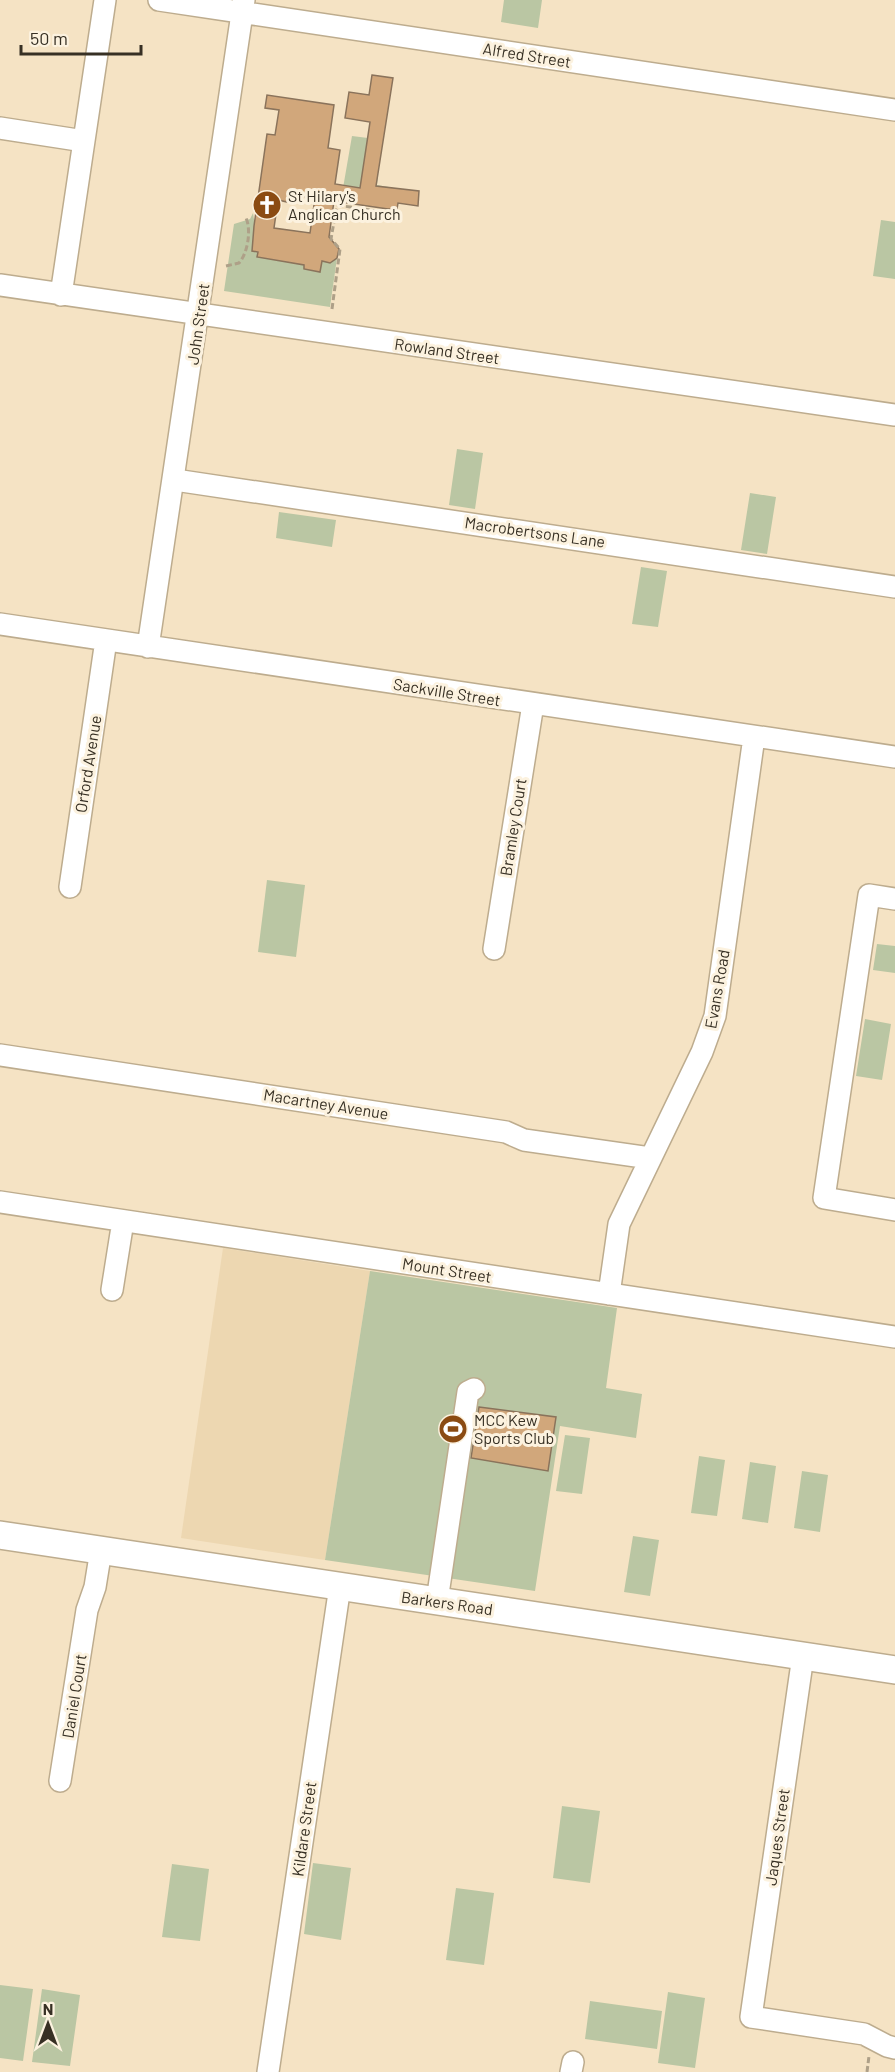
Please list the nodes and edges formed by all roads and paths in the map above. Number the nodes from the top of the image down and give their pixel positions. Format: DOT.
graph roads {
  1 [pos="105,0"];
  2 [pos="159,0"];
  3 [pos="243,6"];
  4 [pos="895,110"];
  5 [pos="0,128"];
  6 [pos="84,141"];
  7 [pos="337,205"];
  8 [pos="396,212"];
  9 [pos="347,214"];
  10 [pos="245,216"];
  11 [pos="226,266"];
  12 [pos="0,285"];
  13 [pos="61,295"];
  14 [pos="332,309"];
  15 [pos="199,315"];
  16 [pos="895,415"];
  17 [pos="175,480"];
  18 [pos="895,587"];
  19 [pos="0,624"];
  20 [pos="106,640"];
  21 [pos="148,647"];
  22 [pos="532,704"];
  23 [pos="754,738"];
  24 [pos="895,757"];
  25 [pos="70,887"];
  26 [pos="895,899"];
  27 [pos="494,949"];
  28 [pos="0,1055"];
  29 [pos="650,1158"];
  30 [pos="0,1202"];
  31 [pos="895,1210"];
  32 [pos="123,1221"];
  33 [pos="112,1290"];
  34 [pos="609,1294"];
  35 [pos="895,1337"];
  36 [pos="474,1389"];
  37 [pos="0,1535"];
  38 [pos="95,1549"];
  39 [pos="340,1586"];
  40 [pos="437,1601"];
  41 [pos="803,1656"];
  42 [pos="895,1670"];
  43 [pos="60,1781"];
  44 [pos="895,2048"];
  45 [pos="268,2072"];
  1 -- 6 [label="street"];
  2 -- 3 [label="street, Alfred Street"];
  3 -- 4 [label="street, Alfred Street"];
  3 -- 15 [label="street, John Street"];
  5 -- 6 [label="street"];
  6 -- 13 [label="street"];
  7 -- 8 [label="path"];
  9 -- 14 [label="path"];
  10 -- 11 [label="path"];
  12 -- 13 [label="street, Rowland Street"];
  13 -- 15 [label="street, Rowland Street"];
  15 -- 16 [label="street, Rowland Street"];
  15 -- 17 [label="street, John Street"];
  17 -- 18 [label="street, Macrobertsons Lane"];
  17 -- 21 [label="street, John Street"];
  19 -- 20 [label="street, Sackville Street"];
  20 -- 21 [label="street, Sackville Street"];
  20 -- 25 [label="street, Orford Avenue"];
  21 -- 22 [label="street, Sackville Street"];
  22 -- 23 [label="street, Sackville Street"];
  22 -- 27 [label="street, Bramley Court"];
  23 -- 24 [label="street, Sackville Street"];
  23 -- 29 [label="street, Evans Road"];
  26 -- 31 [label="street"];
  28 -- 29 [label="street, Macartney Avenue"];
  29 -- 34 [label="street, Evans Road"];
  30 -- 32 [label="street, Mount Street"];
  32 -- 33 [label="street"];
  32 -- 34 [label="street, Mount Street"];
  34 -- 35 [label="street, Mount Street"];
  36 -- 40 [label="street"];
  37 -- 38 [label="main road, Barkers Road"];
  38 -- 39 [label="main road, Barkers Road"];
  38 -- 43 [label="street, Daniel Court"];
  39 -- 40 [label="main road, Barkers Road"];
  39 -- 45 [label="street, Kildare Street"];
  40 -- 41 [label="main road, Barkers Road"];
  41 -- 42 [label="main road, Barkers Road"];
  41 -- 44 [label="street, Jaques Street"];
}
